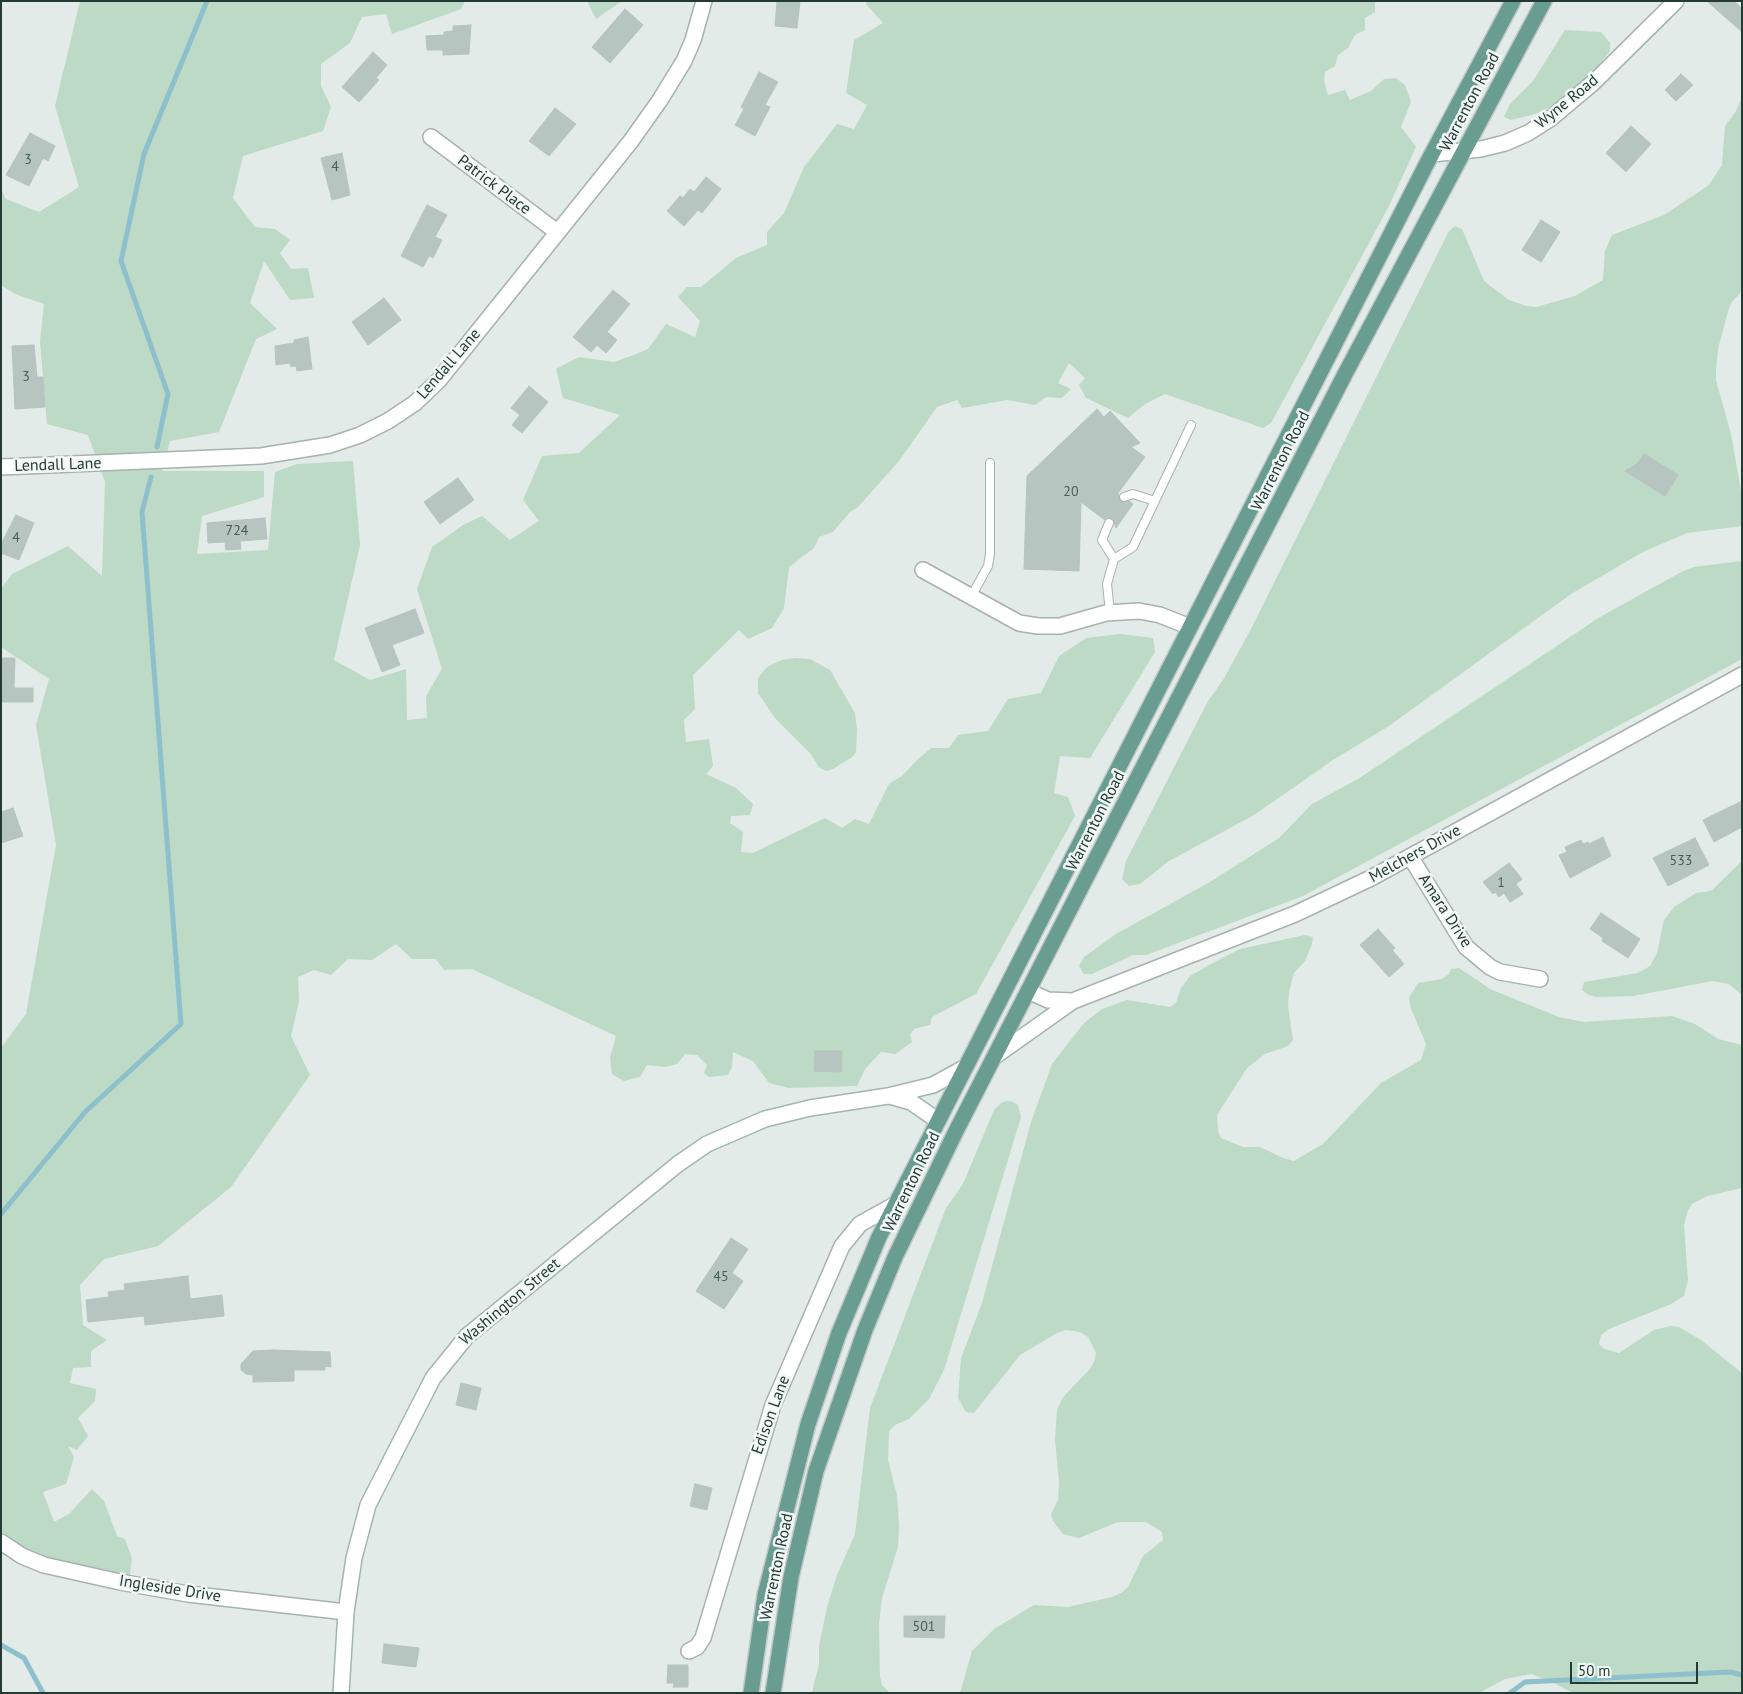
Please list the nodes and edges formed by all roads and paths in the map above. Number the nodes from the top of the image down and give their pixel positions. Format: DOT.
graph roads {
  1 [pos="704,1"];
  2 [pos="1513,1"];
  3 [pos="1544,1"];
  4 [pos="1676,1"];
  5 [pos="432,137"];
  6 [pos="1464,151"];
  7 [pos="1432,154"];
  8 [pos="556,232"];
  9 [pos="1191,425"];
  10 [pos="990,463"];
  11 [pos="1,466"];
  12 [pos="1124,497"];
  13 [pos="1155,501"];
  14 [pos="1109,523"];
  15 [pos="1114,559"];
  16 [pos="923,570"];
  17 [pos="971,597"];
  18 [pos="1110,612"];
  19 [pos="1190,627"];
  20 [pos="1742,674"];
  21 [pos="1411,858"];
  22 [pos="1540,979"];
  23 [pos="1028,991"];
  24 [pos="1073,1000"];
  25 [pos="994,1057"];
  26 [pos="964,1068"];
  27 [pos="888,1096"];
  28 [pos="937,1120"];
  29 [pos="896,1204"];
  30 [pos="1,1542"];
  31 [pos="346,1612"];
  32 [pos="689,1651"];
  33 [pos="341,1693"];
  34 [pos="751,1693"];
  35 [pos="773,1693"];
  1 -- 8 [label="street, Lendall Lane"];
  2 -- 7 [label="main road, Warrenton Road"];
  3 -- 6 [label="main road, Warrenton Road"];
  4 -- 6 [label="street, Wyne Road"];
  5 -- 8 [label="street, Patrick Place"];
  6 -- 7 [label="street, Wyne Road"];
  6 -- 23 [label="main road, Warrenton Road"];
  7 -- 19 [label="main road, Warrenton Road"];
  8 -- 11 [label="street, Lendall Lane"];
  9 -- 13 [label="lane"];
  10 -- 17 [label="lane"];
  12 -- 13 [label="lane"];
  13 -- 15 [label="lane"];
  14 -- 15 [label="lane"];
  15 -- 18 [label="lane"];
  16 -- 17 [label="street"];
  17 -- 18 [label="street"];
  18 -- 19 [label="street"];
  19 -- 26 [label="main road, Warrenton Road"];
  20 -- 21 [label="street, Melchers Drive"];
  21 -- 22 [label="street, Amara Drive"];
  21 -- 24 [label="street, Melchers Drive"];
  23 -- 24 [label="street, Melchers Drive"];
  23 -- 25 [label="main road, Warrenton Road"];
  24 -- 25 [label="street, Melchers Drive"];
  25 -- 35 [label="main road, Warrenton Road"];
  26 -- 27 [label="street, Washington Street"];
  26 -- 28 [label="main road, Warrenton Road"];
  27 -- 28 [label="street, Washington Street"];
  27 -- 31 [label="street, Washington Street"];
  28 -- 29 [label="main road, Warrenton Road"];
  29 -- 32 [label="street, Edison Lane"];
  29 -- 34 [label="main road, Warrenton Road"];
  30 -- 31 [label="street, Ingleside Drive"];
  31 -- 33 [label="street, Washington Street"];
}
